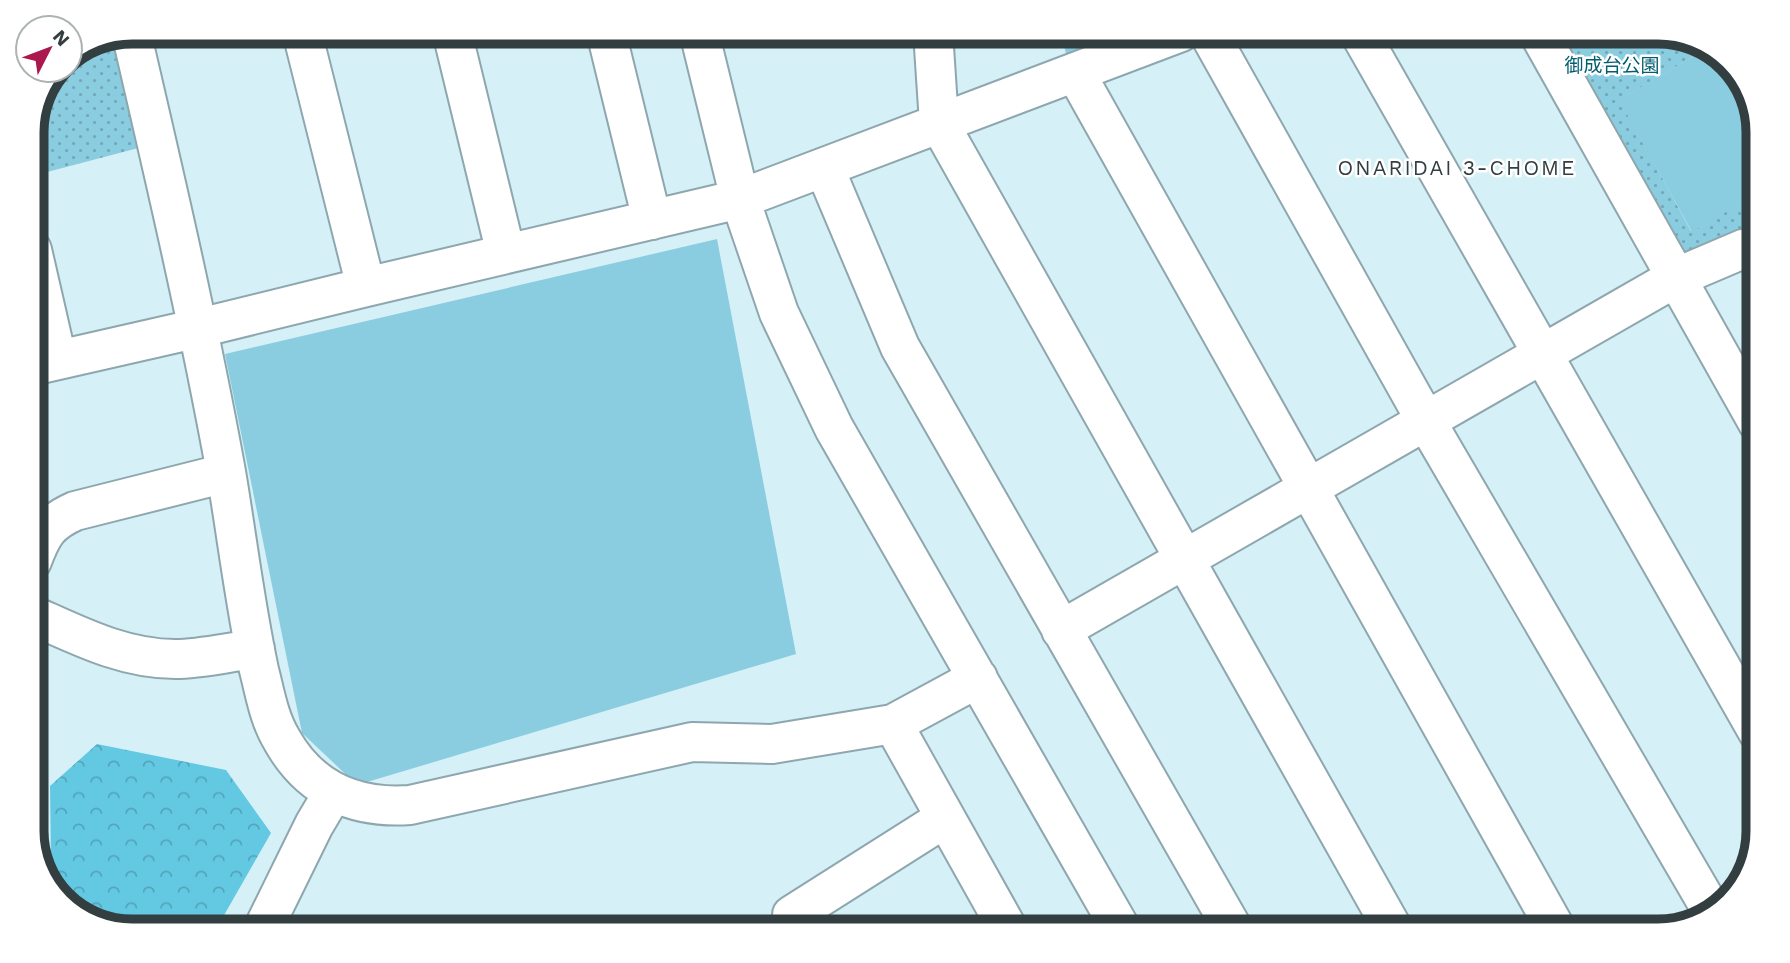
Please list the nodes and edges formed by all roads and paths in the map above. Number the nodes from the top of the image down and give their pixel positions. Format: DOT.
graph roads {
  1 [pos="134,44"];
  2 [pos="305,44"];
  3 [pos="455,44"];
  4 [pos="609,44"];
  5 [pos="702,44"];
  6 [pos="934,44"];
  7 [pos="1149,44"];
  8 [pos="1215,44"];
  9 [pos="1366,44"];
  10 [pos="1545,44"];
  11 [pos="1074,72"];
  12 [pos="939,123"];
  13 [pos="824,167"];
  14 [pos="740,199"];
  15 [pos="652,220"];
  16 [pos="1746,248"];
  17 [pos="506,254"];
  18 [pos="1675,278"];
  19 [pos="366,287"];
  20 [pos="200,328"];
  21 [pos="1543,354"];
  22 [pos="45,362"];
  23 [pos="1746,403"];
  24 [pos="1426,421"];
  25 [pos="226,473"];
  26 [pos="1308,488"];
  27 [pos="44,534"];
  28 [pos="1184,559"];
  29 [pos="44,620"];
  30 [pos="1061,630"];
  31 [pos="255,649"];
  32 [pos="978,678"];
  33 [pos="1746,711"];
  34 [pos="893,724"];
  35 [pos="333,793"];
  36 [pos="945,818"];
  37 [pos="1708,904"];
  38 [pos="268,919"];
  39 [pos="792,919"];
  40 [pos="1002,919"];
  41 [pos="1115,919"];
  42 [pos="1227,919"];
  43 [pos="1387,919"];
  44 [pos="1550,919"];
  1 -- 20 [label="street"];
  2 -- 19 [label="street"];
  3 -- 17 [label="street"];
  4 -- 15 [label="street"];
  5 -- 14 [label="street"];
  6 -- 12 [label="street"];
  7 -- 11 [label="street"];
  8 -- 24 [label="street"];
  9 -- 21 [label="street"];
  10 -- 18 [label="street"];
  11 -- 12 [label="street"];
  11 -- 26 [label="street"];
  12 -- 13 [label="street"];
  12 -- 28 [label="street"];
  13 -- 14 [label="street"];
  13 -- 30 [label="street"];
  14 -- 15 [label="street"];
  14 -- 32 [label="street"];
  15 -- 17 [label="street"];
  16 -- 18 [label="street"];
  17 -- 19 [label="street"];
  18 -- 21 [label="street"];
  18 -- 23 [label="street"];
  19 -- 20 [label="street"];
  20 -- 22 [label="street"];
  20 -- 25 [label="street"];
  21 -- 24 [label="street"];
  21 -- 33 [label="street"];
  24 -- 26 [label="street"];
  24 -- 37 [label="street"];
  25 -- 27 [label="street"];
  25 -- 31 [label="street"];
  26 -- 28 [label="street"];
  26 -- 44 [label="street"];
  28 -- 30 [label="street"];
  28 -- 43 [label="street"];
  29 -- 31 [label="street"];
  30 -- 42 [label="street"];
  31 -- 35 [label="street"];
  32 -- 34 [label="street"];
  32 -- 41 [label="street"];
  34 -- 35 [label="street"];
  34 -- 36 [label="street"];
  35 -- 38 [label="street"];
  36 -- 39 [label="street"];
  36 -- 40 [label="street"];
}
